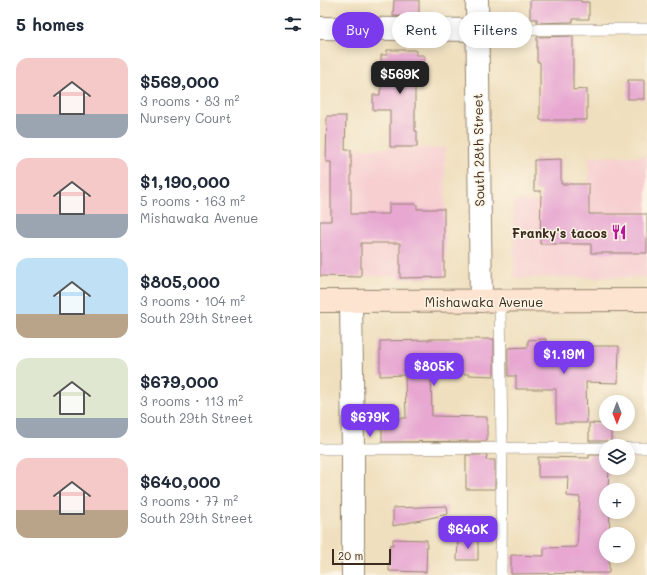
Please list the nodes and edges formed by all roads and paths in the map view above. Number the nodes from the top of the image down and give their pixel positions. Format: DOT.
graph roads {
  1 [pos="477,0"];
  2 [pos="477,12"];
  3 [pos="320,28"];
  4 [pos="647,29"];
  5 [pos="459,30"];
  6 [pos="532,30"];
  7 [pos="478,48"];
  8 [pos="647,300"];
  9 [pos="320,301"];
  10 [pos="351,301"];
  11 [pos="491,301"];
  12 [pos="502,448"];
  13 [pos="599,448"];
  14 [pos="635,448"];
  15 [pos="647,448"];
  16 [pos="320,449"];
  17 [pos="353,449"];
  18 [pos="353,575"];
  19 [pos="501,575"];
  1 -- 2 [label="street, South 28th Street"];
  3 -- 5 [label="street"];
  4 -- 6 [label="lane"];
  7 -- 11 [label="street, South 28th Street"];
  8 -- 11 [label="main road, Mishawaka Avenue"];
  9 -- 10 [label="main road, Mishawaka Avenue"];
  10 -- 11 [label="main road, Mishawaka Avenue"];
  10 -- 17 [label="street"];
  11 -- 12 [label="lane"];
  12 -- 13 [label="lane"];
  12 -- 17 [label="lane"];
  12 -- 19 [label="lane"];
  14 -- 15 [label="lane"];
  16 -- 17 [label="lane"];
  17 -- 18 [label="street"];
}
